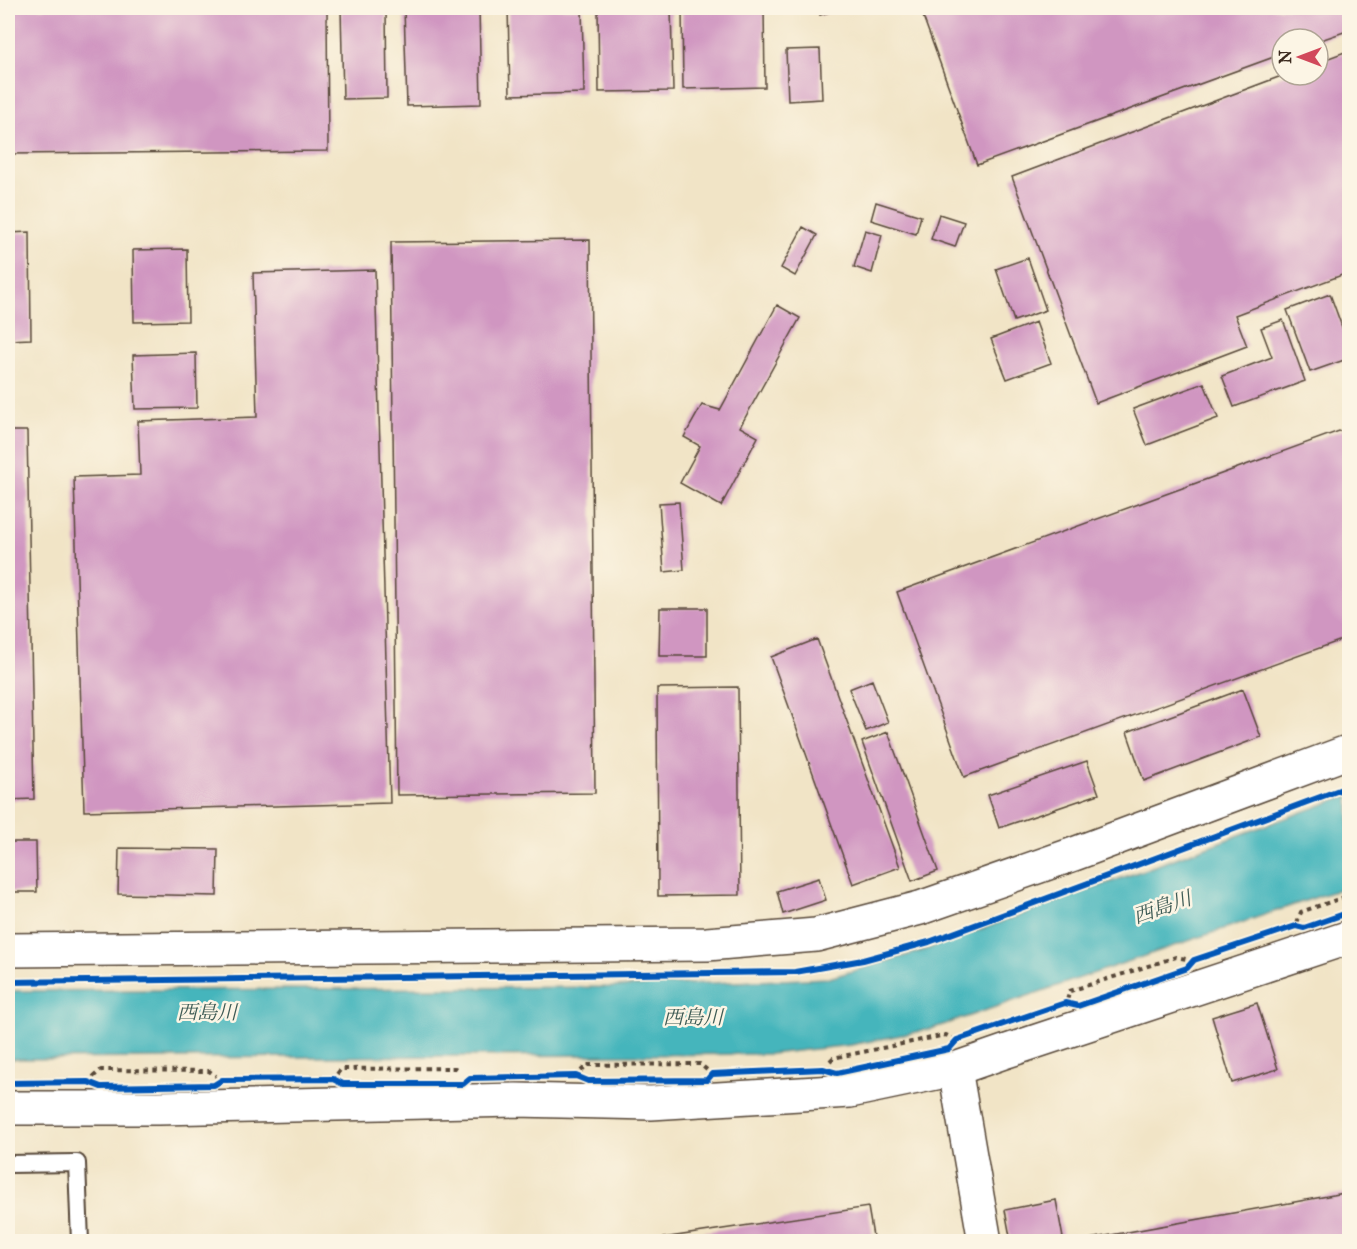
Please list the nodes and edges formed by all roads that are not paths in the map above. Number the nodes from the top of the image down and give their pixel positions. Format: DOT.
graph roads {
  1 [pos="1350,751"];
  2 [pos="1350,937"];
  3 [pos="8,950"];
  4 [pos="956,1055"];
  5 [pos="8,1108"];
  6 [pos="8,1164"];
  7 [pos="80,1242"];
  8 [pos="985,1242"];
  1 -- 3 [label="street"];
  2 -- 4 [label="street"];
  4 -- 5 [label="street"];
  4 -- 8 [label="street"];
  6 -- 7 [label="lane"];
}
